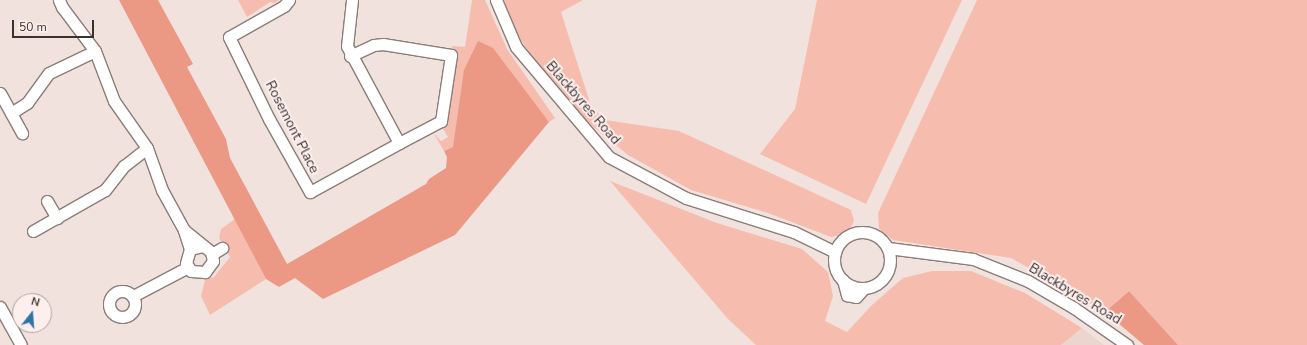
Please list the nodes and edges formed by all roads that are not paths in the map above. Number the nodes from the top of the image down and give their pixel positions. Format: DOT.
graph roads {
  1 [pos="59,0"];
  2 [pos="289,0"];
  3 [pos="352,0"];
  4 [pos="496,0"];
  5 [pos="95,51"];
  6 [pos="350,56"];
  7 [pos="0,93"];
  8 [pos="11,113"];
  9 [pos="22,133"];
  10 [pos="399,143"];
  11 [pos="147,148"];
  12 [pos="47,201"];
  13 [pos="57,218"];
  14 [pos="184,230"];
  15 [pos="33,231"];
  16 [pos="203,246"];
  17 [pos="888,248"];
  18 [pos="190,250"];
  19 [pos="835,252"];
  20 [pos="188,267"];
  21 [pos="133,296"];
  22 [pos="0,307"];
  23 [pos="21,345"];
  24 [pos="1127,345"];
  1 -- 5 [label="street"];
  2 -- 10 [label="street, Rosemont Place"];
  3 -- 6 [label="street"];
  4 -- 19 [label="street, Blackbyres Road"];
  5 -- 8 [label="street"];
  5 -- 11 [label="street"];
  6 -- 10 [label="street"];
  6 -- 10 [label="street"];
  7 -- 8 [label="street"];
  8 -- 9 [label="street"];
  11 -- 13 [label="street"];
  11 -- 14 [label="street"];
  12 -- 13 [label="street"];
  13 -- 15 [label="street"];
  14 -- 16 [label="street"];
  14 -- 18 [label="street"];
  16 -- 18 [label="street"];
  16 -- 20 [label="street"];
  17 -- 19 [label="street"];
  17 -- 19 [label="street"];
  17 -- 24 [label="street, Blackbyres Road"];
  18 -- 20 [label="street"];
  20 -- 21 [label="street"];
  22 -- 23 [label="street"];
}
